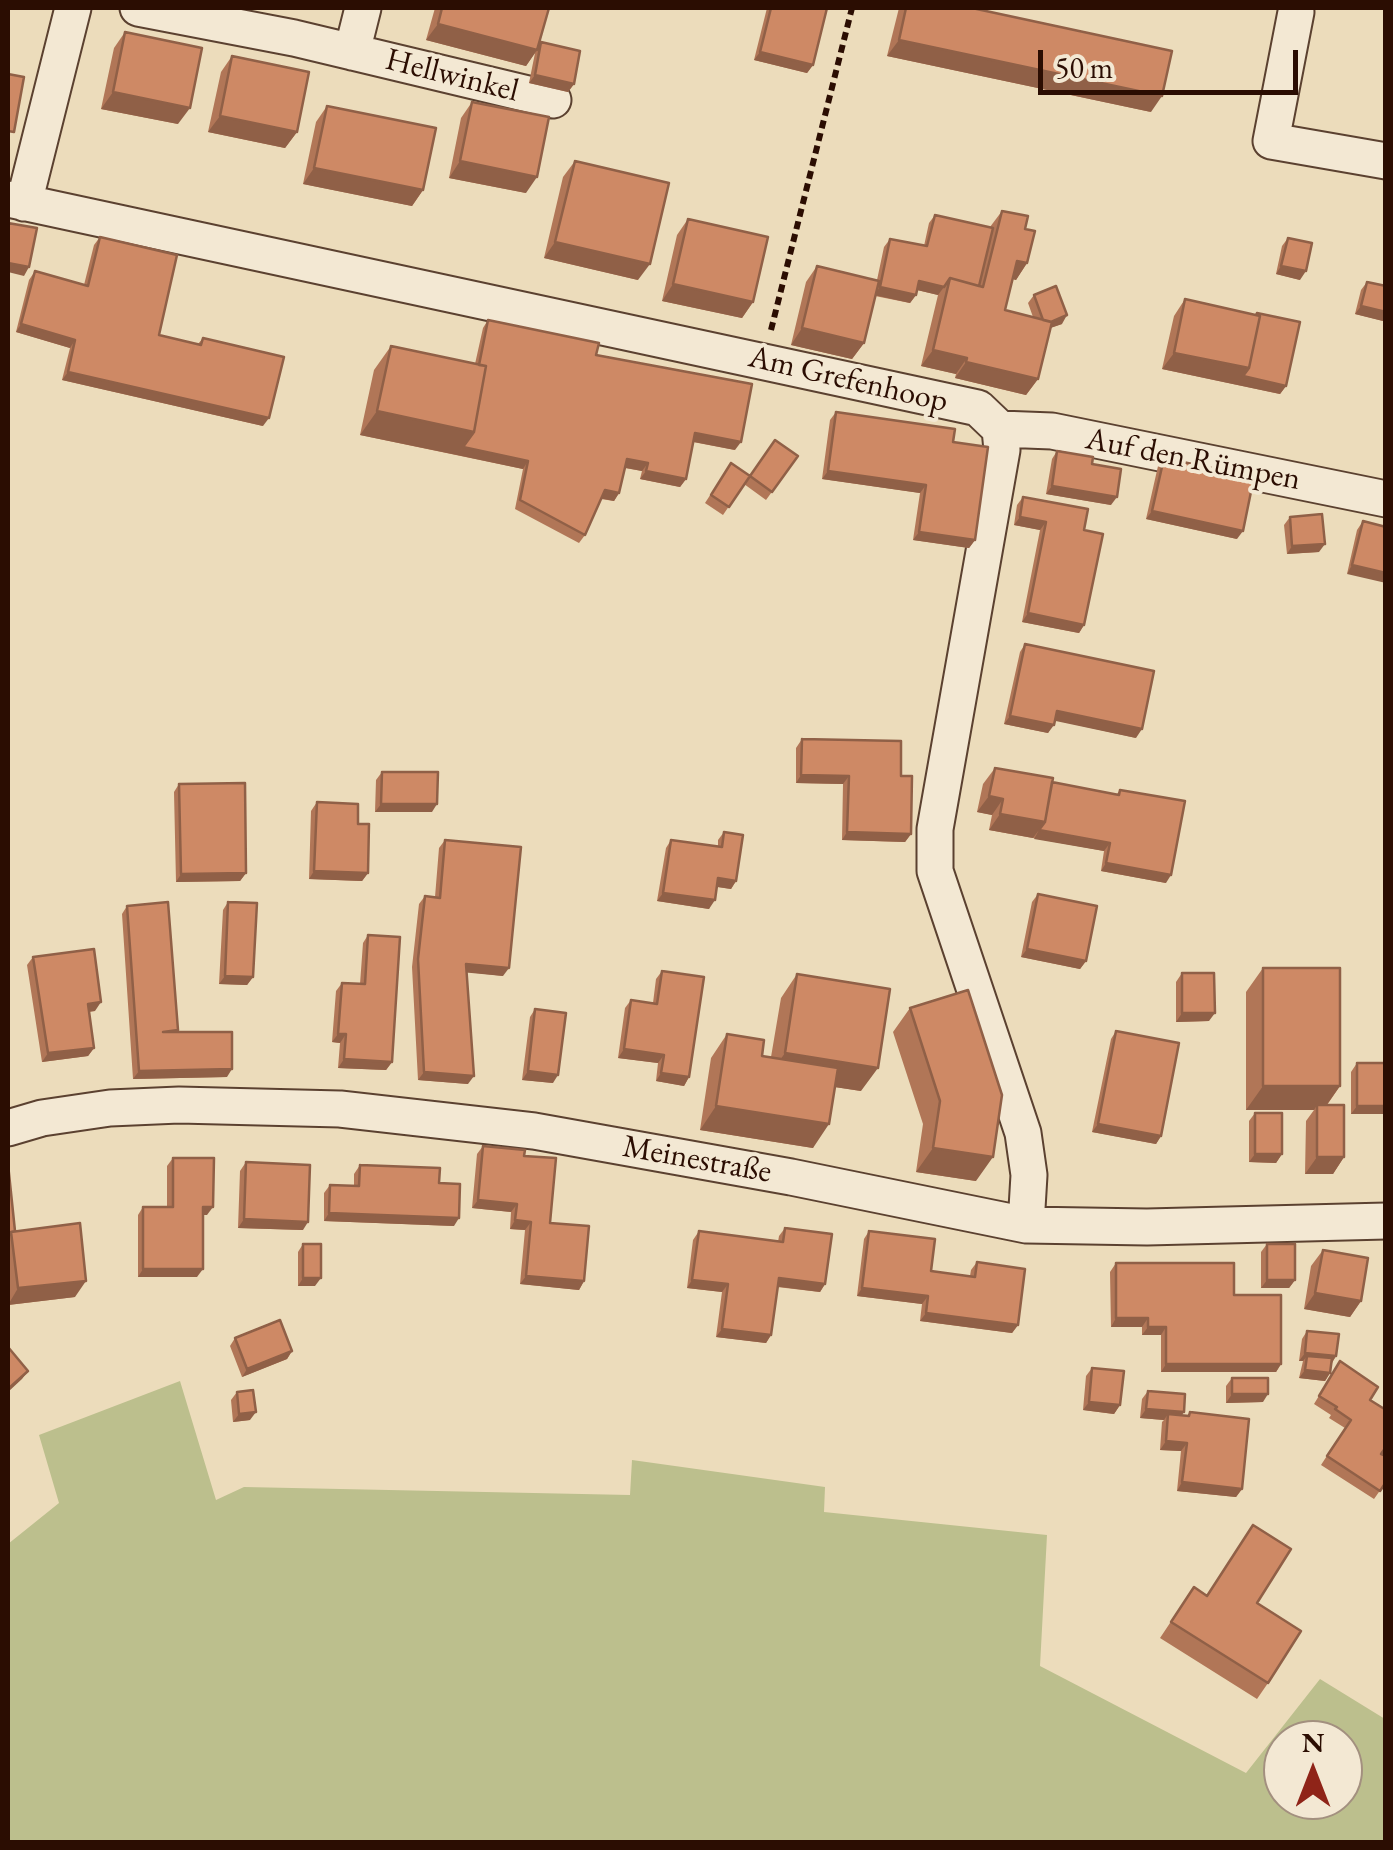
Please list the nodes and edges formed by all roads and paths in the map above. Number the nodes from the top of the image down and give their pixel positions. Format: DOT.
graph roads {
  1 [pos="72,8"];
  2 [pos="138,8"];
  3 [pos="363,8"];
  4 [pos="852,8"];
  5 [pos="1296,12"];
  6 [pos="298,23"];
  7 [pos="352,52"];
  8 [pos="553,100"];
  9 [pos="1386,161"];
  10 [pos="16,201"];
  11 [pos="763,360"];
  12 [pos="1000,429"];
  13 [pos="1386,498"];
  14 [pos="8,1128"];
  15 [pos="1386,1221"];
  16 [pos="1026,1225"];
  1 -- 10 [label="street"];
  2 -- 6 [label="street, Hellwinkel"];
  3 -- 7 [label="street, Hellwinkel"];
  4 -- 11 [label="path"];
  5 -- 9 [label="street"];
  6 -- 7 [label="street, Hellwinkel"];
  7 -- 8 [label="street, Hellwinkel"];
  10 -- 11 [label="street, Am Grefenhoop"];
  11 -- 12 [label="street, Am Grefenhoop"];
  12 -- 13 [label="street, Auf den Rümpen"];
  12 -- 16 [label="street"];
  14 -- 16 [label="street, Meinestraße"];
  15 -- 16 [label="street, Meinestraße"];
}
